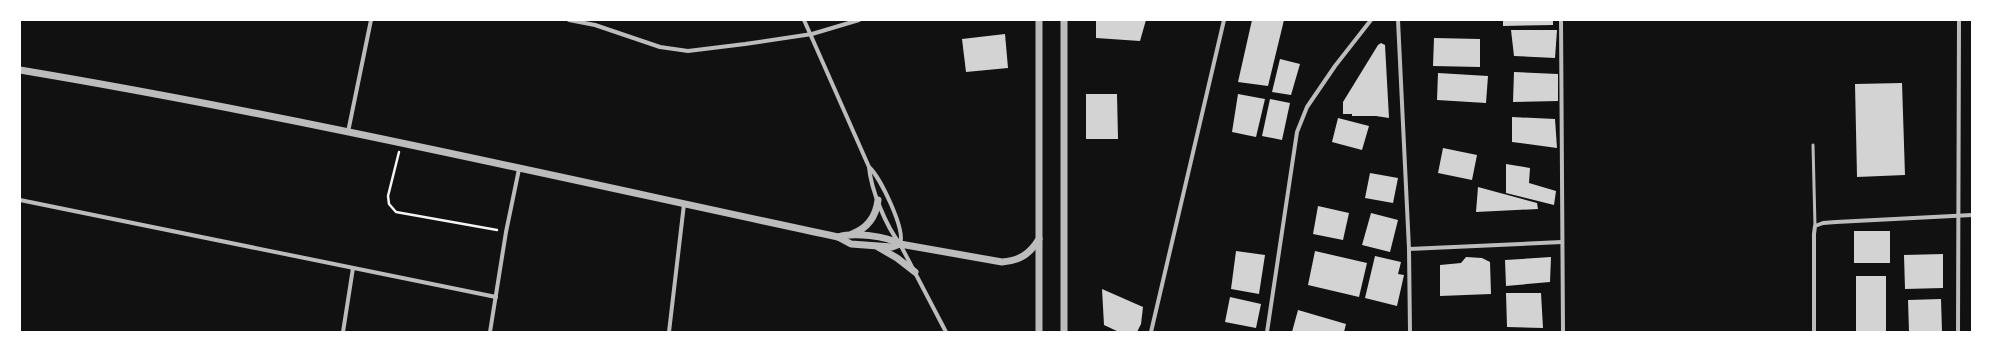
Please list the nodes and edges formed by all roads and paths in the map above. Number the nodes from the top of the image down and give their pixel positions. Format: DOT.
graph roads {
  1 [pos="371,20"];
  2 [pos="569,20"];
  3 [pos="804,20"];
  4 [pos="859,20"];
  5 [pos="1038,20"];
  6 [pos="1064,20"];
  7 [pos="1224,20"];
  8 [pos="1371,20"];
  9 [pos="1398,20"];
  10 [pos="1561,20"];
  11 [pos="1959,20"];
  12 [pos="812,34"];
  13 [pos="20,70"];
  14 [pos="348,132"];
  15 [pos="402,144"];
  16 [pos="1813,145"];
  17 [pos="869,167"];
  18 [pos="519,169"];
  19 [pos="20,200"];
  20 [pos="878,200"];
  21 [pos="684,204"];
  22 [pos="1958,215"];
  23 [pos="1972,215"];
  24 [pos="1815,226"];
  25 [pos="506,232"];
  26 [pos="852,234"];
  27 [pos="838,237"];
  28 [pos="1039,239"];
  29 [pos="1562,242"];
  30 [pos="900,244"];
  31 [pos="876,246"];
  32 [pos="1409,249"];
  33 [pos="353,268"];
  34 [pos="915,272"];
  35 [pos="496,297"];
  36 [pos="343,332"];
  37 [pos="490,332"];
  38 [pos="669,332"];
  39 [pos="946,332"];
  40 [pos="1040,332"];
  41 [pos="1064,332"];
  42 [pos="1151,332"];
  43 [pos="1267,332"];
  44 [pos="1410,332"];
  45 [pos="1562,332"];
  46 [pos="1814,332"];
  47 [pos="1958,332"];
  1 -- 14 [label="street"];
  2 -- 12 [label="street"];
  3 -- 12 [label="street"];
  4 -- 12 [label="street"];
  5 -- 28 [label="street"];
  6 -- 41 [label="street"];
  7 -- 42 [label="street"];
  8 -- 43 [label="street"];
  9 -- 32 [label="street"];
  10 -- 29 [label="street"];
  11 -- 22 [label="street"];
  12 -- 17 [label="street"];
  13 -- 14 [label="street"];
  14 -- 15 [label="street"];
  15 -- 18 [label="street"];
  15 -- 25 [label="path"];
  16 -- 24 [label="lane"];
  17 -- 20 [label="street"];
  17 -- 30 [label="street"];
  18 -- 21 [label="street"];
  18 -- 25 [label="street"];
  19 -- 33 [label="street"];
  20 -- 26 [label="street"];
  20 -- 30 [label="street"];
  21 -- 27 [label="street"];
  21 -- 38 [label="street"];
  22 -- 23 [label="street"];
  22 -- 24 [label="street"];
  22 -- 47 [label="street"];
  24 -- 46 [label="street"];
  25 -- 35 [label="street"];
  26 -- 27 [label="street"];
  26 -- 30 [label="street"];
  27 -- 31 [label="street"];
  28 -- 30 [label="street"];
  28 -- 40 [label="street"];
  29 -- 32 [label="street"];
  29 -- 45 [label="street"];
  30 -- 31 [label="street"];
  30 -- 34 [label="street"];
  31 -- 34 [label="street"];
  32 -- 44 [label="street"];
  33 -- 35 [label="street"];
  33 -- 36 [label="street"];
  34 -- 39 [label="street"];
  35 -- 37 [label="street"];
}
